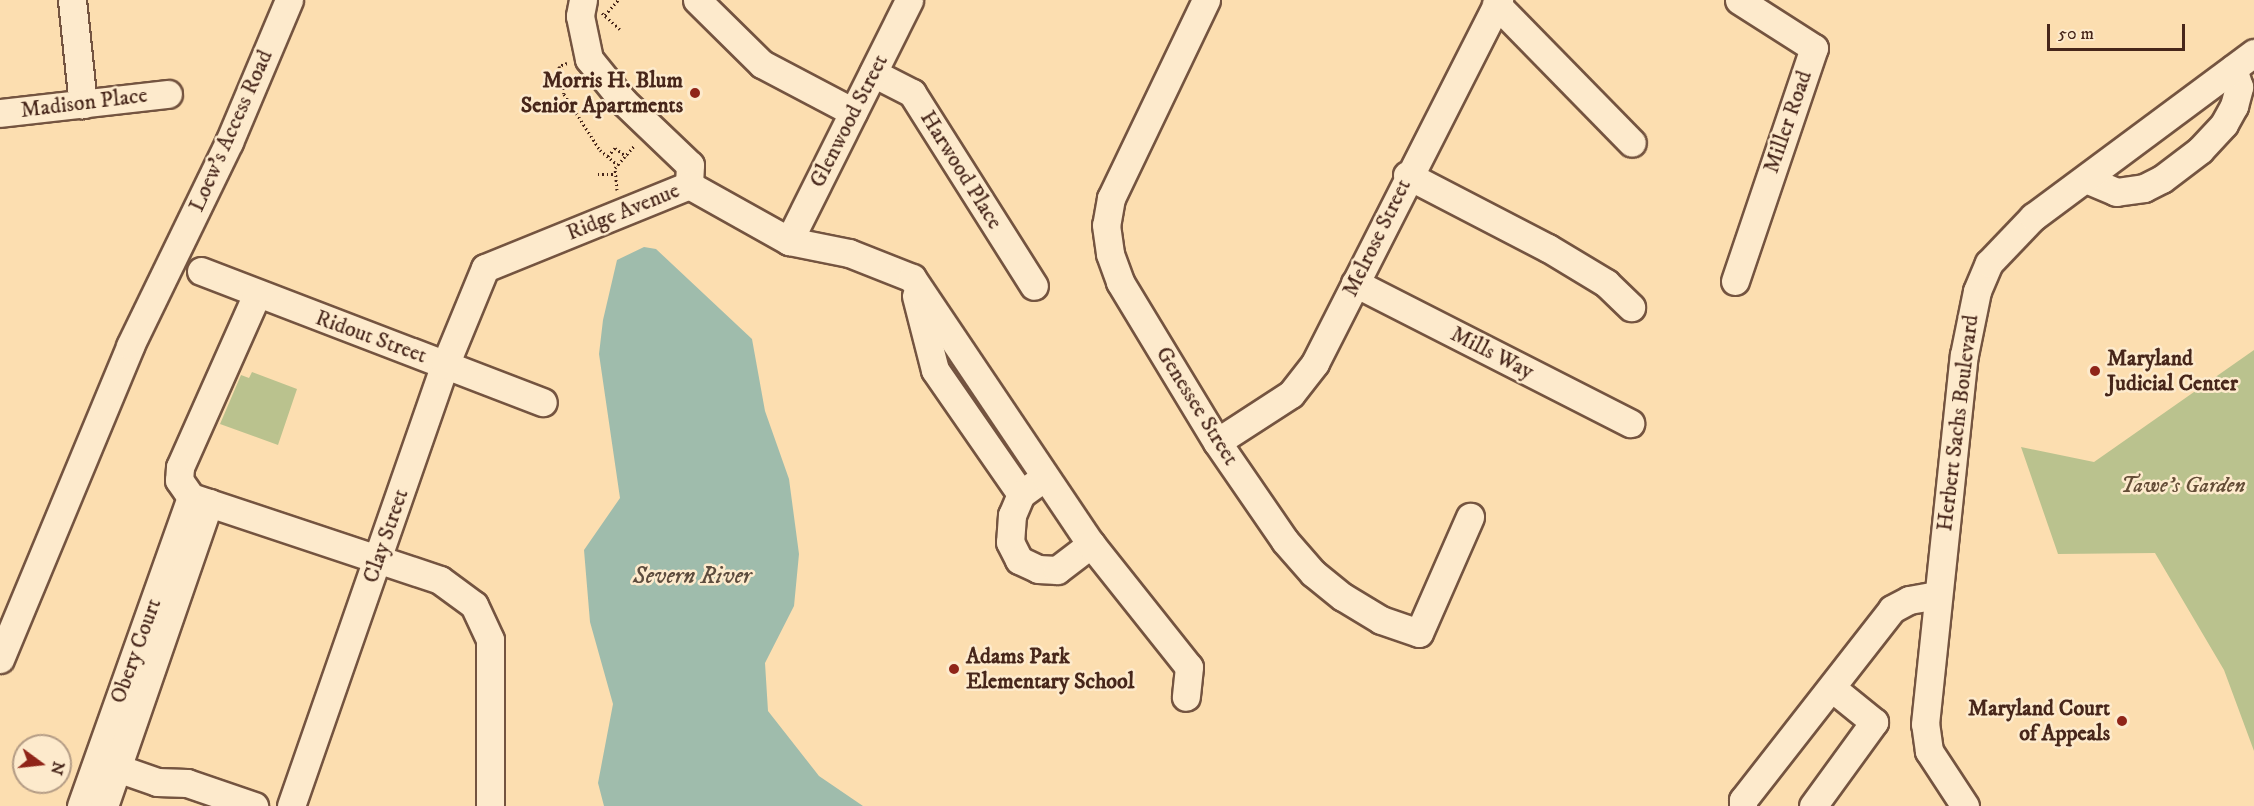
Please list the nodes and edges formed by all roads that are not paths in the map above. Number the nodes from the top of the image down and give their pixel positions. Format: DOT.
graph roads {
  1 [pos="72,0"];
  2 [pos="289,0"];
  3 [pos="697,0"];
  4 [pos="909,0"];
  5 [pos="1206,0"];
  6 [pos="1739,0"];
  7 [pos="1497,2"];
  8 [pos="591,5"];
  9 [pos="2254,53"];
  10 [pos="2233,69"];
  11 [pos="873,73"];
  12 [pos="168,94"];
  13 [pos="83,104"];
  14 [pos="853,112"];
  15 [pos="0,113"];
  16 [pos="1632,143"];
  17 [pos="1407,175"];
  18 [pos="2086,179"];
  19 [pos="689,185"];
  20 [pos="789,241"];
  21 [pos="485,268"];
  22 [pos="201,271"];
  23 [pos="912,278"];
  24 [pos="1735,281"];
  25 [pos="1355,283"];
  26 [pos="1034,286"];
  27 [pos="257,294"];
  28 [pos="1631,307"];
  29 [pos="445,365"];
  30 [pos="543,402"];
  31 [pos="1630,423"];
  32 [pos="1217,442"];
  33 [pos="1047,475"];
  34 [pos="1021,494"];
  35 [pos="200,500"];
  36 [pos="1470,517"];
  37 [pos="1091,544"];
  38 [pos="378,559"];
  39 [pos="1937,595"];
  40 [pos="0,659"];
  41 [pos="1832,688"];
  42 [pos="1186,697"];
  43 [pos="107,764"];
  44 [pos="1960,804"];
  45 [pos="81,806"];
  46 [pos="104,806"];
  47 [pos="254,806"];
  48 [pos="291,806"];
  49 [pos="490,806"];
  50 [pos="1743,806"];
  51 [pos="1813,806"];
  1 -- 13 [label="street"];
  2 -- 40 [label="street, Loew's Access Road"];
  3 -- 14 [label="street"];
  4 -- 11 [label="street, Glenwood Street"];
  5 -- 32 [label="street, Genessee Street"];
  6 -- 24 [label="street, Miller Road"];
  7 -- 16 [label="street"];
  7 -- 17 [label="street, Melrose Street"];
  8 -- 19 [label="street"];
  9 -- 10 [label="street, Herbert Sachs Boulevard"];
  10 -- 18 [label="street, Herbert Sachs Boulevard"];
  10 -- 18 [label="street"];
  11 -- 14 [label="street, Glenwood Street"];
  11 -- 26 [label="street, Harwood Place"];
  12 -- 13 [label="street, Madison Place"];
  13 -- 15 [label="street, Madison Place"];
  14 -- 20 [label="street, Glenwood Street"];
  17 -- 25 [label="street, Melrose Street"];
  17 -- 28 [label="street"];
  18 -- 39 [label="street, Herbert Sachs Boulevard"];
  19 -- 20 [label="street, Ridge Avenue"];
  19 -- 21 [label="street, Ridge Avenue"];
  20 -- 23 [label="street, Ridge Avenue"];
  21 -- 29 [label="street, Clay Street"];
  22 -- 27 [label="street, Ridout Street"];
  23 -- 33 [label="street"];
  23 -- 34 [label="street"];
  25 -- 31 [label="street, Mills Way"];
  25 -- 32 [label="street, Melrose Street"];
  27 -- 29 [label="street, Ridout Street"];
  27 -- 35 [label="street"];
  29 -- 30 [label="street, Ridout Street"];
  29 -- 38 [label="street, Clay Street"];
  32 -- 36 [label="street, Genessee Street"];
  33 -- 34 [label="street"];
  33 -- 37 [label="street"];
  34 -- 37 [label="street"];
  35 -- 38 [label="street"];
  35 -- 43 [label="street, Obery Court"];
  37 -- 42 [label="street"];
  38 -- 48 [label="street, Clay Street"];
  38 -- 49 [label="street"];
  39 -- 41 [label="street"];
  39 -- 44 [label="street, Herbert Sachs Boulevard"];
  41 -- 50 [label="street"];
  41 -- 51 [label="street"];
  43 -- 45 [label="street, Obery Court"];
  43 -- 46 [label="street, Obery Court"];
  43 -- 47 [label="street"];
}
